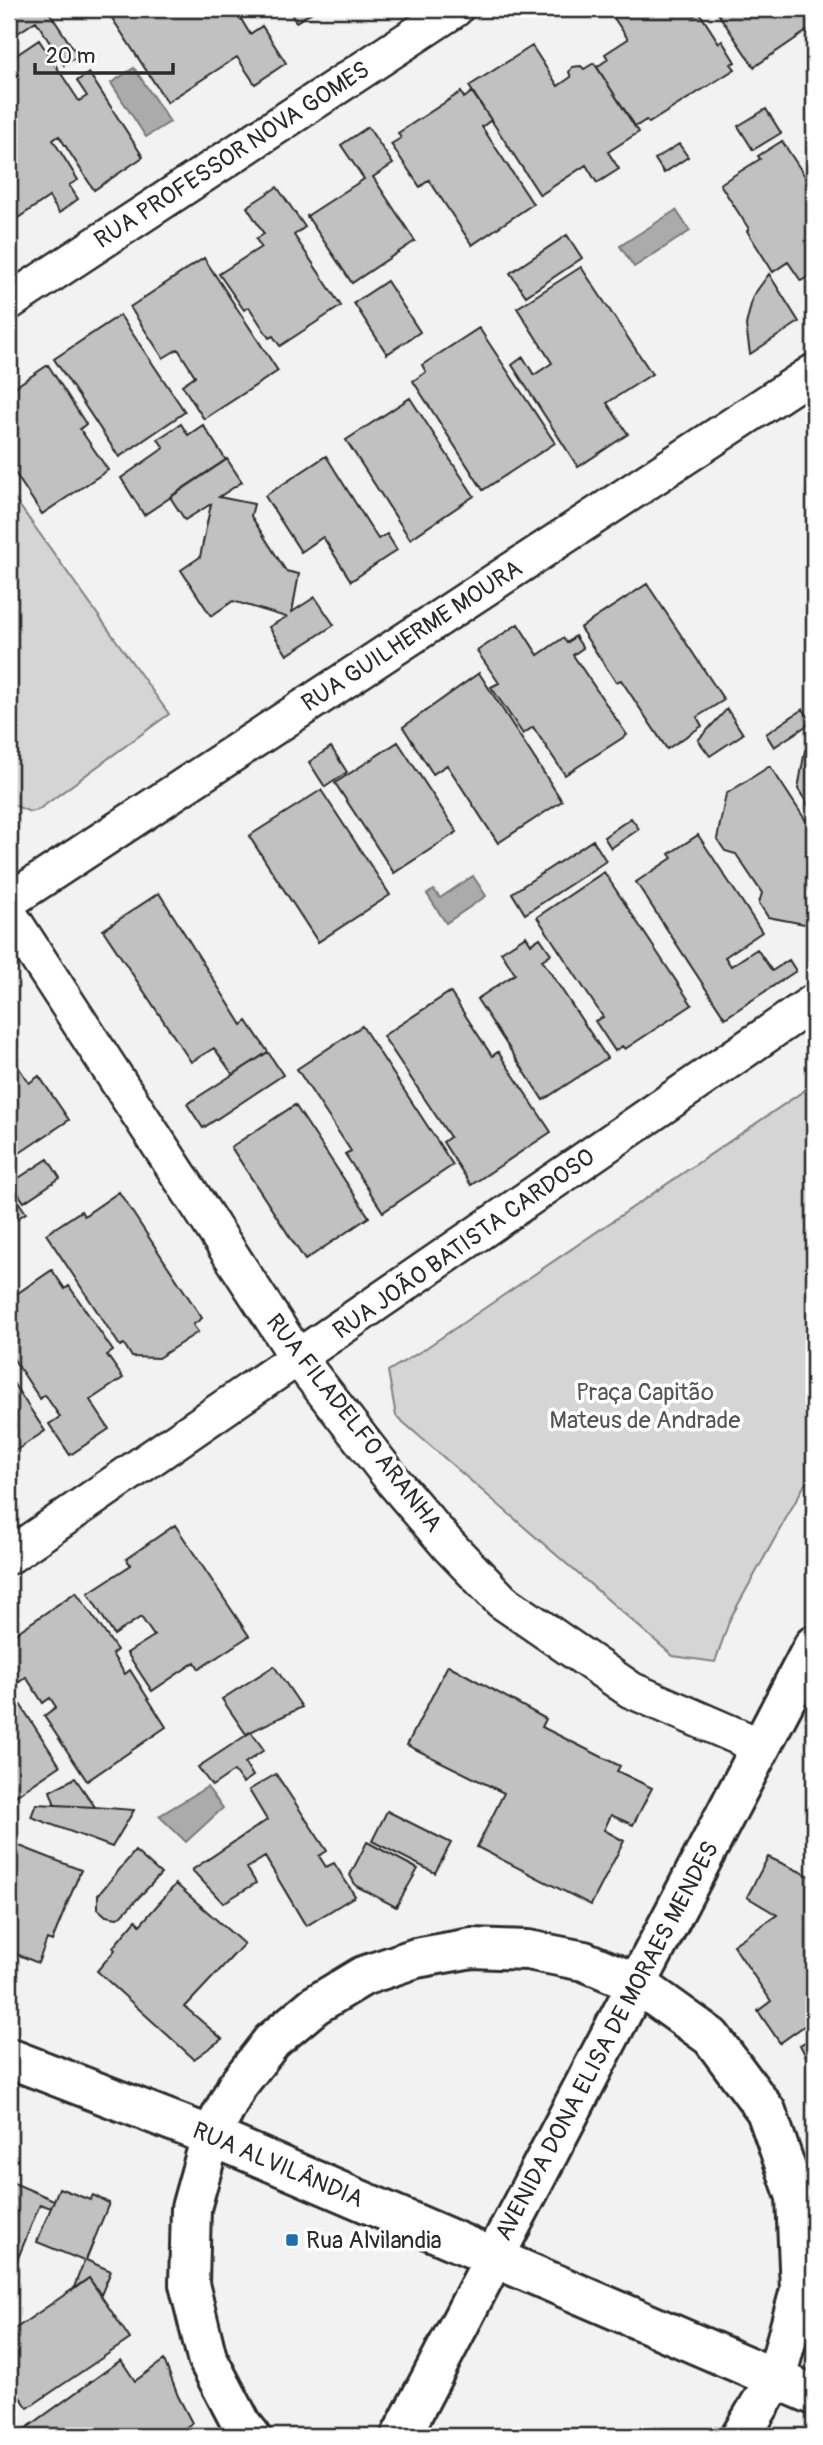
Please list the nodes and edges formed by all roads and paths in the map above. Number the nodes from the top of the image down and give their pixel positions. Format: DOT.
graph roads {
  1 [pos="455,9"];
  2 [pos="9,302"];
  3 [pos="814,372"];
  4 [pos="9,901"];
  5 [pos="9,914"];
  6 [pos="814,1002"];
  7 [pos="298,1358"];
  8 [pos="9,1556"];
  9 [pos="814,1645"];
  10 [pos="762,1747"];
  11 [pos="636,1983"];
  12 [pos="9,2058"];
  13 [pos="211,2136"];
  14 [pos="495,2256"];
  15 [pos="776,2378"];
  16 [pos="814,2395"];
  17 [pos="251,2436"];
  18 [pos="401,2436"];
  19 [pos="741,2436"];
  1 -- 2 [label="street, RUA PROFESSOR NOVA GOMES"];
  3 -- 4 [label="street, RUA GUILHERME MOURA"];
  5 -- 7 [label="street, RUA FILADELFO ARANHA"];
  6 -- 7 [label="street, RUA JOÃO BATISTA CARDOSO"];
  7 -- 8 [label="street, RUA JOÃO BATISTA CARDOSO"];
  7 -- 10 [label="street, RUA FILADELFO ARANHA"];
  9 -- 10 [label="street, AVENIDA DONA ELISA DE MORAES MENDES"];
  10 -- 11 [label="street, AVENIDA DONA ELISA DE MORAES MENDES"];
  11 -- 13 [label="street"];
  11 -- 14 [label="street, AVENIDA DONA ELISA DE MORAES MENDES"];
  11 -- 15 [label="street"];
  12 -- 13 [label="street, RUA ALVILÂNDIA"];
  13 -- 14 [label="street, RUA ALVILÂNDIA"];
  13 -- 17 [label="street"];
  14 -- 15 [label="street, RUA ALVILÂNDIA"];
  14 -- 18 [label="street, AVENIDA DONA ELISA DE MORAES MENDES"];
  15 -- 16 [label="street, RUA ALVILÂNDIA"];
  15 -- 19 [label="street"];
}
